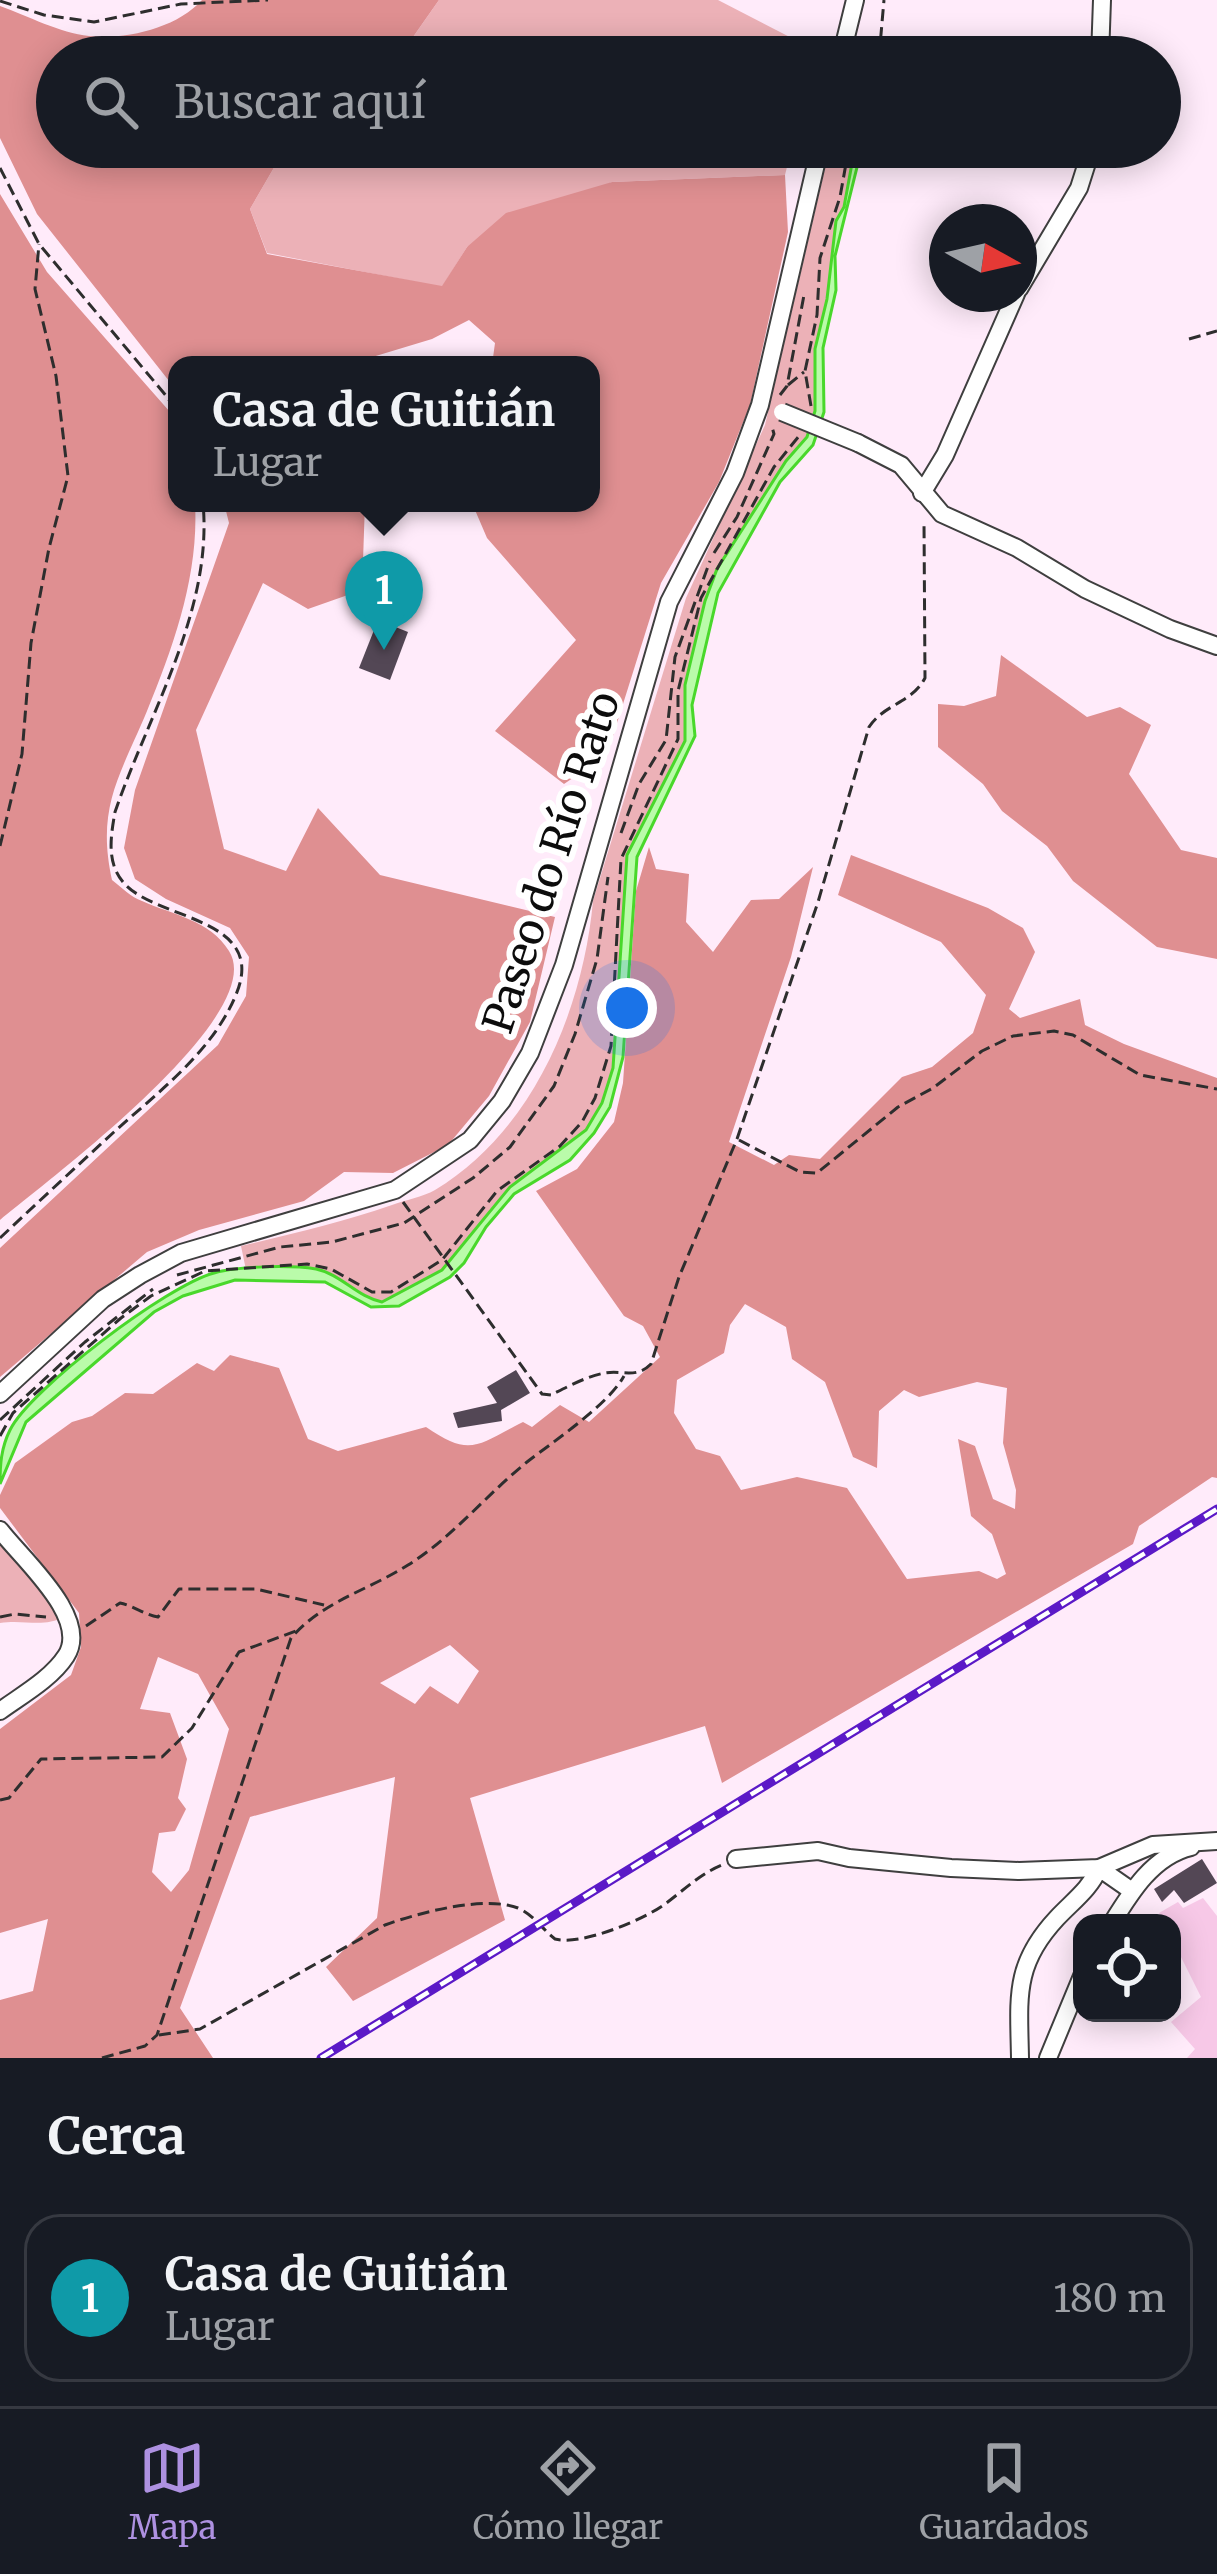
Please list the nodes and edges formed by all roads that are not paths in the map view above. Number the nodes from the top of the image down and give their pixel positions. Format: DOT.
graph roads {
  1 [pos="854,0"];
  2 [pos="1102,0"];
  3 [pos="846,36"];
  4 [pos="1101,36"];
  5 [pos="816,168"];
  6 [pos="1085,168"];
  7 [pos="1037,259"];
  8 [pos="1009,312"];
  9 [pos="772,409"];
  10 [pos="927,499"];
  11 [pos="1217,646"];
  12 [pos="0,1394"];
  13 [pos="3,1533"];
  14 [pos="0,1711"];
  15 [pos="1217,1843"];
  16 [pos="736,1859"];
  17 [pos="1100,1868"];
  18 [pos="1132,1891"];
  19 [pos="1118,1914"];
  20 [pos="1073,1998"];
  21 [pos="1020,2058"];
  22 [pos="1048,2058"];
  1 -- 3 [label="street"];
  2 -- 4 [label="street"];
  5 -- 9 [label="street, Paseo do Río Rato"];
  6 -- 7 [label="street"];
  8 -- 10 [label="street"];
  9 -- 10 [label="street, bridge"];
  9 -- 12 [label="street, Paseo do Río Rato"];
  10 -- 11 [label="street"];
  13 -- 14 [label="street"];
  15 -- 17 [label="street"];
  15 -- 18 [label="street"];
  16 -- 17 [label="street"];
  17 -- 18 [label="street"];
  17 -- 21 [label="street"];
  18 -- 19 [label="street"];
  20 -- 22 [label="street"];
}
